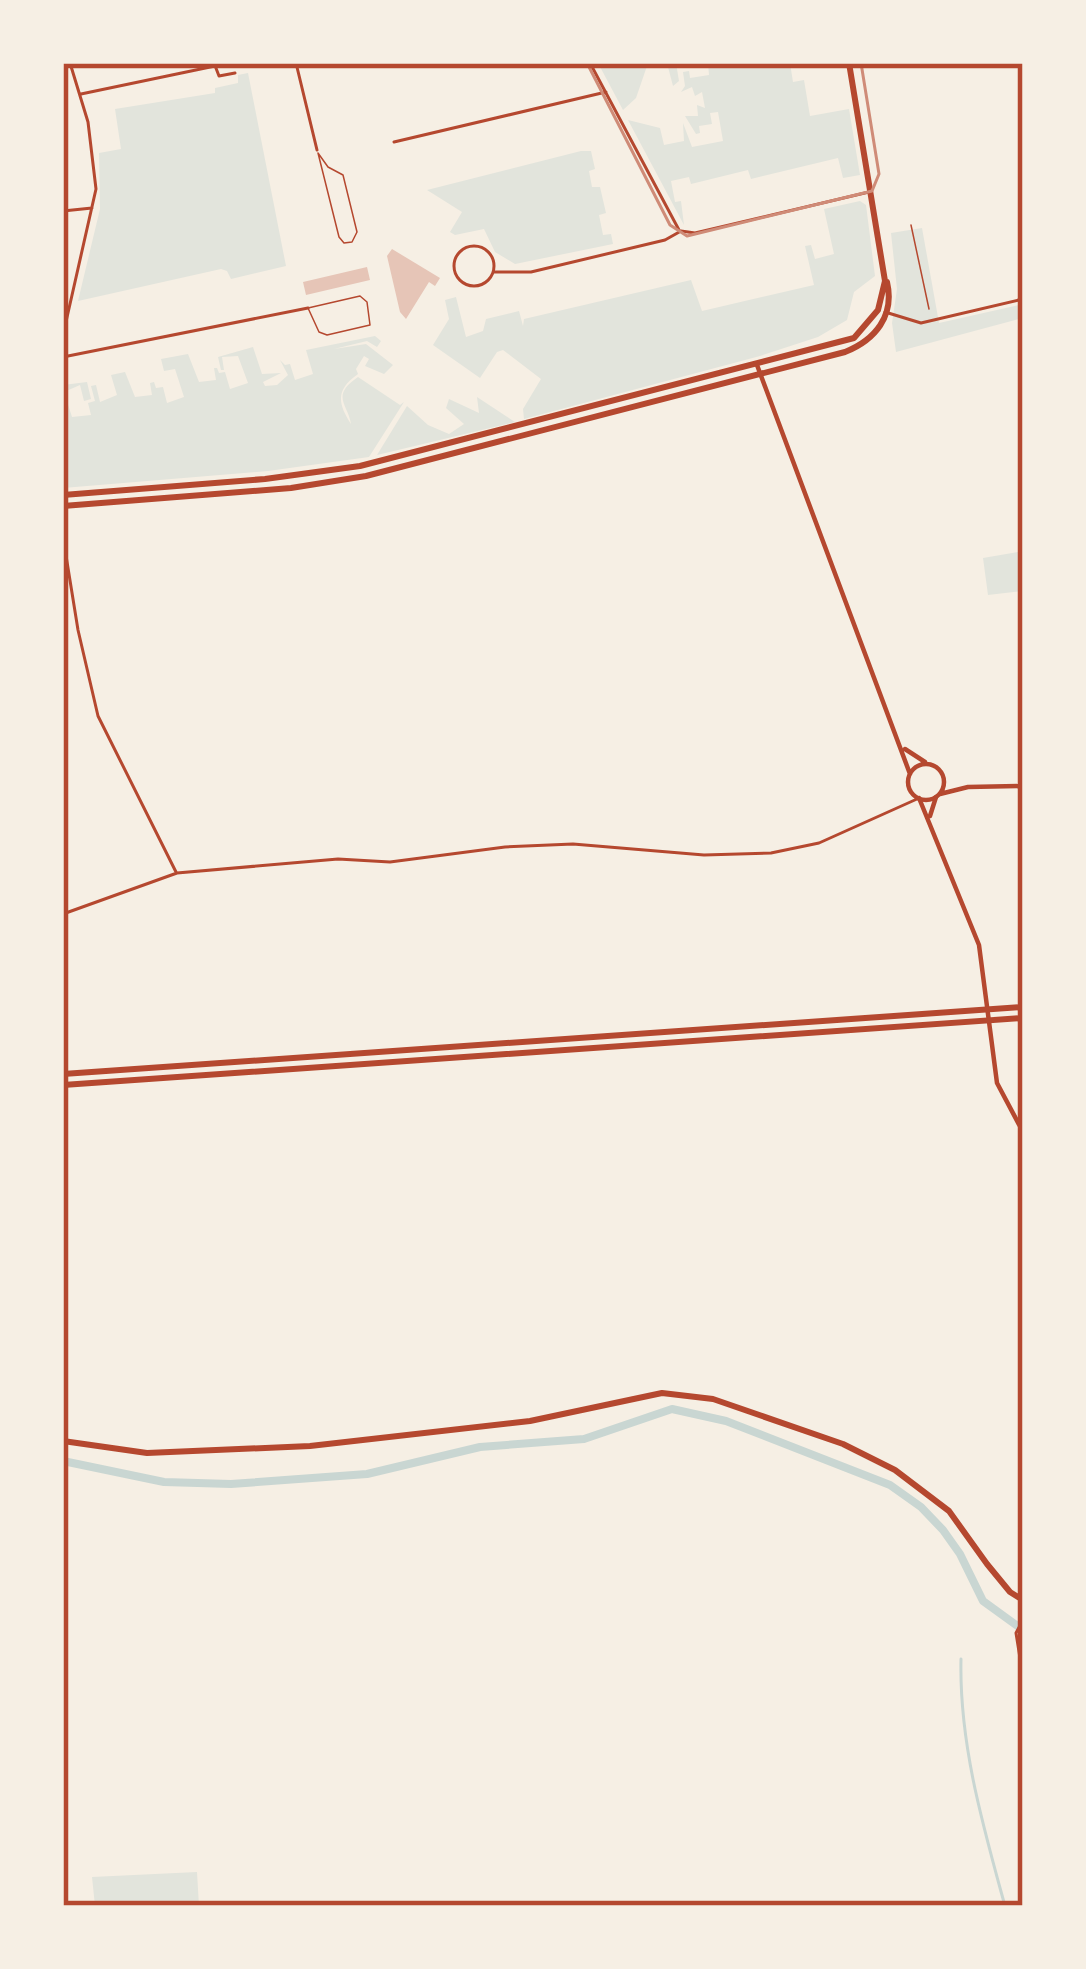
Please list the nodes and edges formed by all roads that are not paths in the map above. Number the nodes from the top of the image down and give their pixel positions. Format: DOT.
graph roads {
  1 [pos="70,63"];
  2 [pos="296,63"];
  3 [pos="590,63"];
  4 [pos="849,63"];
  5 [pos="214,65"];
  6 [pos="235,73"];
  7 [pos="606,92"];
  8 [pos="81,94"];
  9 [pos="394,142"];
  10 [pos="317,150"];
  11 [pos="339,171"];
  12 [pos="871,192"];
  13 [pos="94,208"];
  14 [pos="63,211"];
  15 [pos="681,231"];
  16 [pos="494,272"];
  17 [pos="1023,299"];
  18 [pos="308,308"];
  19 [pos="883,311"];
  20 [pos="63,335"];
  21 [pos="63,357"];
  22 [pos="758,365"];
  23 [pos="761,375"];
  24 [pos="63,495"];
  25 [pos="63,506"];
  26 [pos="63,537"];
  27 [pos="902,745"];
  28 [pos="931,764"];
  29 [pos="942,773"];
  30 [pos="910,774"];
  31 [pos="1023,786"];
  32 [pos="968,787"];
  33 [pos="938,795"];
  34 [pos="919,799"];
  35 [pos="931,822"];
  36 [pos="177,874"];
  37 [pos="63,914"];
  38 [pos="1023,1007"];
  39 [pos="1023,1018"];
  40 [pos="63,1074"];
  41 [pos="63,1085"];
  42 [pos="1023,1132"];
  43 [pos="63,1442"];
  44 [pos="1023,1600"];
  45 [pos="1023,1620"];
  46 [pos="1023,1677"];
  1 -- 8 [label="street"];
  2 -- 10 [label="street"];
  3 -- 7 [label="street"];
  4 -- 12 [label="main road"];
  5 -- 6 [label="street"];
  5 -- 8 [label="street"];
  7 -- 9 [label="street"];
  7 -- 15 [label="street"];
  8 -- 13 [label="street"];
  11 -- 11 [label="lane"];
  12 -- 15 [label="street"];
  12 -- 19 [label="main road"];
  13 -- 14 [label="street"];
  13 -- 20 [label="street"];
  15 -- 16 [label="street"];
  16 -- 16 [label="street"];
  17 -- 19 [label="street"];
  18 -- 18 [label="lane"];
  18 -- 21 [label="street"];
  19 -- 22 [label="main road"];
  19 -- 23 [label="main road"];
  22 -- 23 [label="main road"];
  22 -- 24 [label="main road"];
  23 -- 25 [label="main road"];
  23 -- 27 [label="main road"];
  26 -- 36 [label="street"];
  27 -- 28 [label="main road"];
  27 -- 30 [label="main road"];
  28 -- 29 [label="main road"];
  28 -- 30 [label="main road"];
  29 -- 32 [label="main road"];
  29 -- 33 [label="main road"];
  30 -- 34 [label="main road"];
  31 -- 32 [label="main road"];
  32 -- 33 [label="main road"];
  33 -- 34 [label="main road"];
  33 -- 35 [label="main road"];
  34 -- 35 [label="main road"];
  34 -- 36 [label="street"];
  35 -- 42 [label="main road"];
  36 -- 37 [label="street"];
  38 -- 40 [label="main road"];
  39 -- 41 [label="main road"];
  43 -- 44 [label="main road"];
  45 -- 46 [label="street"];
}
